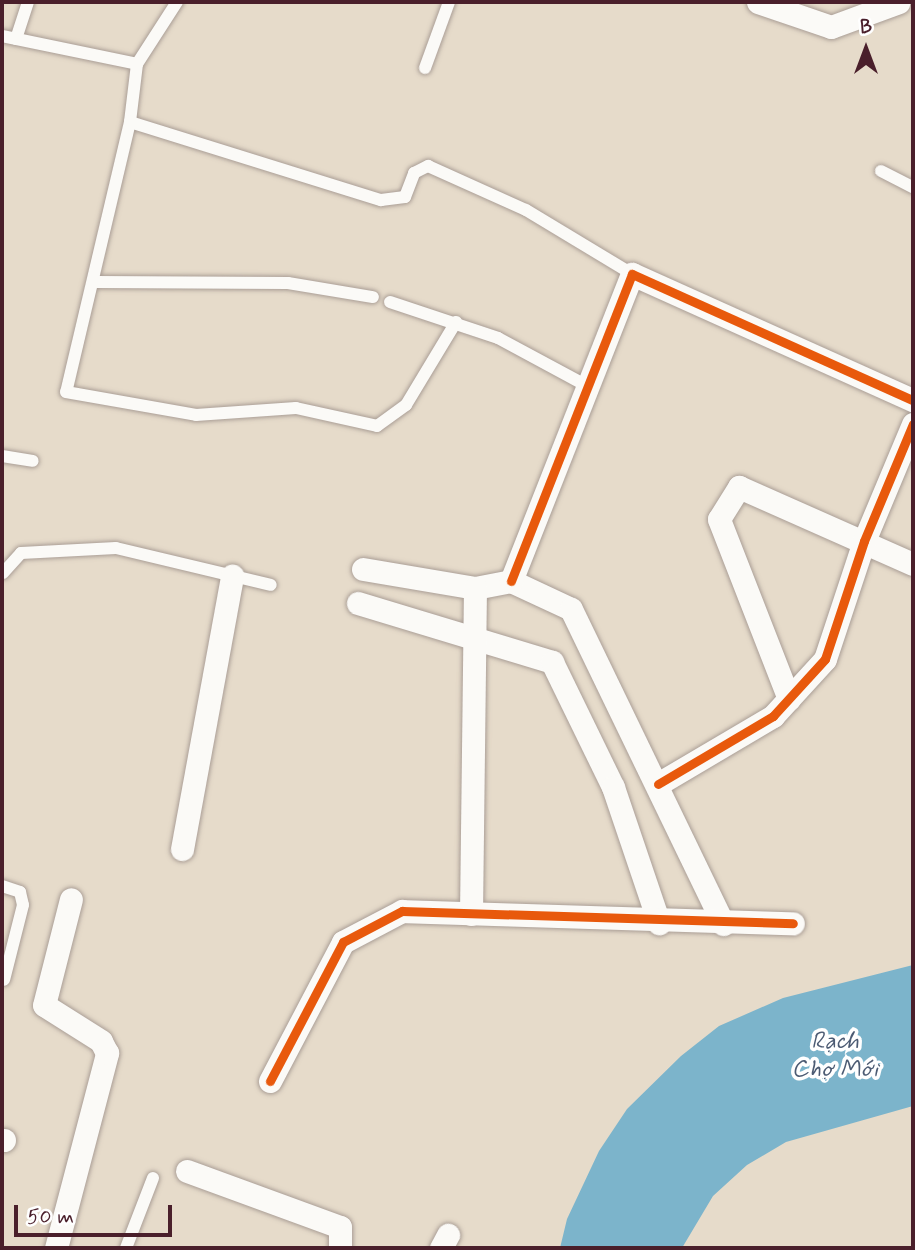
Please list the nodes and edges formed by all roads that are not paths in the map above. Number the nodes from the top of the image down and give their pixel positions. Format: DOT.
graph roads {
  1 [pos="28,2"];
  2 [pos="177,2"];
  3 [pos="449,2"];
  4 [pos="758,2"];
  5 [pos="899,2"];
  6 [pos="2,36"];
  7 [pos="16,39"];
  8 [pos="137,64"];
  9 [pos="425,68"];
  10 [pos="130,122"];
  11 [pos="881,171"];
  12 [pos="913,187"];
  13 [pos="632,274"];
  14 [pos="95,282"];
  15 [pos="373,297"];
  16 [pos="390,302"];
  17 [pos="456,322"];
  18 [pos="587,386"];
  19 [pos="913,400"];
  20 [pos="913,424"];
  21 [pos="2,456"];
  22 [pos="33,461"];
  23 [pos="864,541"];
  24 [pos="913,565"];
  25 [pos="363,569"];
  26 [pos="2,573"];
  27 [pos="232,576"];
  28 [pos="511,581"];
  29 [pos="2,584"];
  30 [pos="271,585"];
  31 [pos="475,588"];
  32 [pos="358,603"];
  33 [pos="474,639"];
  34 [pos="789,699"];
  35 [pos="658,784"];
  36 [pos="182,849"];
  37 [pos="2,886"];
  38 [pos="71,899"];
  39 [pos="471,914"];
  40 [pos="659,923"];
  41 [pos="723,923"];
  42 [pos="793,923"];
  43 [pos="4,980"];
  44 [pos="270,1081"];
  45 [pos="187,1171"];
  46 [pos="153,1178"];
  47 [pos="55,1248"];
  48 [pos="126,1248"];
  49 [pos="340,1248"];
  1 -- 7 [label="lane"];
  2 -- 8 [label="lane"];
  3 -- 9 [label="lane"];
  4 -- 5 [label="street"];
  6 -- 7 [label="lane"];
  7 -- 8 [label="lane"];
  8 -- 10 [label="lane"];
  10 -- 13 [label="lane"];
  10 -- 14 [label="lane"];
  11 -- 12 [label="lane"];
  13 -- 18 [label="street"];
  13 -- 19 [label="street"];
  14 -- 15 [label="lane"];
  14 -- 17 [label="lane"];
  16 -- 17 [label="lane"];
  17 -- 18 [label="lane"];
  18 -- 28 [label="street"];
  20 -- 23 [label="street"];
  21 -- 22 [label="lane"];
  23 -- 24 [label="street"];
  23 -- 34 [label="street"];
  23 -- 34 [label="street"];
  25 -- 31 [label="street"];
  26 -- 27 [label="lane"];
  26 -- 29 [label="lane"];
  27 -- 30 [label="lane"];
  27 -- 36 [label="street"];
  28 -- 31 [label="street"];
  28 -- 35 [label="street"];
  31 -- 33 [label="street"];
  32 -- 33 [label="street"];
  33 -- 39 [label="street"];
  33 -- 40 [label="street"];
  34 -- 35 [label="street"];
  35 -- 41 [label="street"];
  37 -- 43 [label="lane"];
  38 -- 47 [label="street"];
  39 -- 40 [label="street"];
  39 -- 44 [label="street"];
  40 -- 41 [label="street"];
  41 -- 42 [label="street"];
  45 -- 49 [label="street"];
  46 -- 48 [label="lane"];
}
